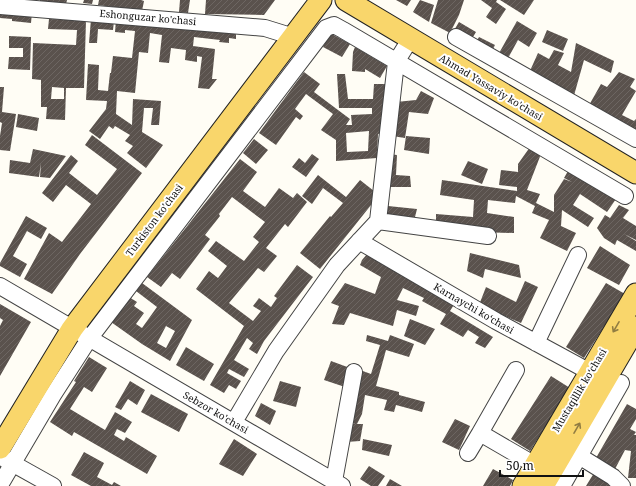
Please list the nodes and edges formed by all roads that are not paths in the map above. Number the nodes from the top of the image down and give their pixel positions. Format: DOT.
graph roads {
  1 [pos="321,0"];
  2 [pos="346,0"];
  3 [pos="0,6"];
  4 [pos="294,37"];
  5 [pos="456,37"];
  6 [pos="410,38"];
  7 [pos="396,62"];
  8 [pos="510,68"];
  9 [pos="497,91"];
  10 [pos="636,139"];
  11 [pos="636,174"];
  12 [pos="625,196"];
  13 [pos="378,221"];
  14 [pos="488,236"];
  15 [pos="359,241"];
  16 [pos="578,255"];
  17 [pos="0,286"];
  18 [pos="636,294"];
  19 [pos="636,327"];
  20 [pos="81,334"];
  21 [pos="536,343"];
  22 [pos="516,370"];
  23 [pos="354,372"];
  24 [pos="590,372"];
  25 [pos="621,383"];
  26 [pos="234,422"];
  27 [pos="480,433"];
  28 [pos="572,452"];
  29 [pos="468,453"];
  30 [pos="4,456"];
  31 [pos="535,465"];
  32 [pos="338,484"];
  33 [pos="0,485"];
  34 [pos="52,486"];
  35 [pos="523,486"];
  36 [pos="543,486"];
  37 [pos="562,486"];
  38 [pos="622,486"];
  1 -- 4 [label="main road, Turkiston ko’chasi"];
  2 -- 6 [label="main road, Ahmad Yassaviy ko'chasi"];
  3 -- 4 [label="street, Eshonguzar ko'chasi"];
  4 -- 20 [label="main road, Turkiston ko’chasi"];
  5 -- 8 [label="street"];
  6 -- 7 [label="street"];
  6 -- 9 [label="main road, Ahmad Yassaviy ko'chasi"];
  7 -- 12 [label="street"];
  7 -- 13 [label="street"];
  7 -- 20 [label="street"];
  8 -- 9 [label="street"];
  8 -- 10 [label="street"];
  9 -- 11 [label="main road, Ahmad Yassaviy ko'chasi"];
  13 -- 14 [label="street"];
  13 -- 15 [label="street"];
  15 -- 21 [label="street, Karnaychi koʻchasi"];
  15 -- 26 [label="street"];
  16 -- 21 [label="street"];
  17 -- 20 [label="street, Sebzor ko'chasi"];
  18 -- 24 [label="main road, Mustaqillik koʻchasi, one-way"];
  28 -- 19 [label="main road, Mustaqillik koʻchasi, one-way"];
  20 -- 26 [label="street, Sebzor ko'chasi"];
  20 -- 30 [label="main road, Turkiston ko’chasi"];
  21 -- 24 [label="street, Karnaychi koʻchasi"];
  22 -- 27 [label="street"];
  23 -- 32 [label="street"];
  24 -- 31 [label="main road, Mustaqillik koʻchasi"];
  25 -- 28 [label="street"];
  26 -- 32 [label="street, Sebzor ko'chasi"];
  27 -- 29 [label="street"];
  27 -- 31 [label="street"];
  28 -- 36 [label="main road, Mustaqillik koʻchasi"];
  28 -- 37 [label="street"];
  28 -- 38 [label="street"];
  30 -- 33 [label="street"];
  30 -- 34 [label="street"];
  31 -- 35 [label="main road, Mustaqillik koʻchasi"];
}
